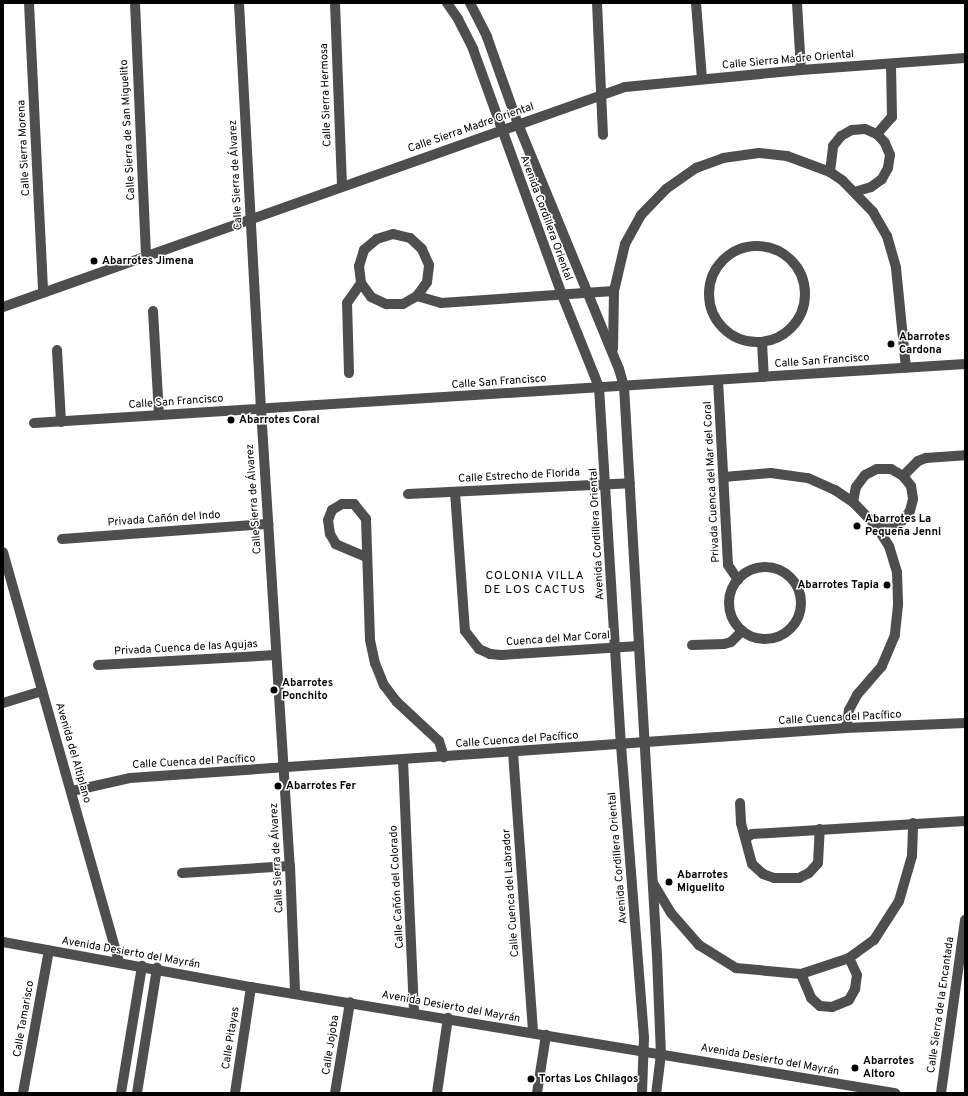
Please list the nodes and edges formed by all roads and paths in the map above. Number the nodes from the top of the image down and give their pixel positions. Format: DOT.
graph roads {
  1 [pos="29,3"];
  2 [pos="135,3"];
  3 [pos="239,3"];
  4 [pos="335,3"];
  5 [pos="446,3"];
  6 [pos="470,3"];
  7 [pos="597,3"];
  8 [pos="696,3"];
  9 [pos="797,3"];
  10 [pos="965,58"];
  11 [pos="891,64"];
  12 [pos="801,70"];
  13 [pos="702,79"];
  14 [pos="602,94"];
  15 [pos="518,124"];
  16 [pos="501,130"];
  17 [pos="877,134"];
  18 [pos="603,135"];
  19 [pos="830,172"];
  20 [pos="342,186"];
  21 [pos="855,192"];
  22 [pos="250,218"];
  23 [pos="146,256"];
  24 [pos="361,283"];
  25 [pos="614,291"];
  26 [pos="43,292"];
  27 [pos="588,293"];
  28 [pos="562,295"];
  29 [pos="417,296"];
  30 [pos="3,306"];
  31 [pos="153,312"];
  32 [pos="762,342"];
  33 [pos="57,350"];
  34 [pos="613,354"];
  35 [pos="965,364"];
  36 [pos="906,368"];
  37 [pos="349,373"];
  38 [pos="764,376"];
  39 [pos="718,380"];
  40 [pos="624,386"];
  41 [pos="599,387"];
  42 [pos="260,409"];
  43 [pos="159,415"];
  44 [pos="61,422"];
  45 [pos="34,424"];
  46 [pos="965,455"];
  47 [pos="904,476"];
  48 [pos="724,477"];
  49 [pos="630,483"];
  50 [pos="606,484"];
  51 [pos="454,492"];
  52 [pos="408,494"];
  53 [pos="853,502"];
  54 [pos="268,524"];
  55 [pos="877,527"];
  56 [pos="62,539"];
  57 [pos="3,552"];
  58 [pos="366,557"];
  59 [pos="738,580"];
  60 [pos="742,631"];
  61 [pos="692,645"];
  62 [pos="639,646"];
  63 [pos="616,648"];
  64 [pos="276,655"];
  65 [pos="98,665"];
  66 [pos="42,691"];
  67 [pos="3,703"];
  68 [pos="965,723"];
  69 [pos="846,728"];
  70 [pos="645,743"];
  71 [pos="621,745"];
  72 [pos="513,752"];
  73 [pos="444,757"];
  74 [pos="403,760"];
  75 [pos="284,769"];
  76 [pos="72,791"];
  77 [pos="740,803"];
  78 [pos="965,821"];
  79 [pos="913,823"];
  80 [pos="820,829"];
  81 [pos="746,838"];
  82 [pos="290,866"];
  83 [pos="182,873"];
  84 [pos="652,882"];
  85 [pos="965,920"];
  86 [pos="3,942"];
  87 [pos="49,950"];
  88 [pos="849,958"];
  89 [pos="118,962"];
  90 [pos="142,966"];
  91 [pos="157,968"];
  92 [pos="801,974"];
  93 [pos="251,987"];
  94 [pos="294,993"];
  95 [pos="350,1002"];
  96 [pos="414,1013"];
  97 [pos="448,1018"];
  98 [pos="533,1033"];
  99 [pos="546,1035"];
  100 [pos="644,1051"];
  101 [pos="660,1054"];
  102 [pos="23,1093"];
  103 [pos="121,1093"];
  104 [pos="137,1093"];
  105 [pos="235,1093"];
  106 [pos="336,1093"];
  107 [pos="437,1093"];
  108 [pos="537,1093"];
  109 [pos="642,1093"];
  110 [pos="656,1093"];
  111 [pos="895,1093"];
  112 [pos="941,1093"];
  1 -- 26 [label="street, Calle Sierra Morena"];
  2 -- 23 [label="street, Calle Sierra de San Miguelito"];
  3 -- 22 [label="street, Calle Sierra de Álvarez"];
  4 -- 20 [label="street, Calle Sierra Hermosa"];
  5 -- 16 [label="street, Avenida Cordillera Oriental"];
  6 -- 15 [label="street, Avenida Cordillera Oriental"];
  7 -- 14 [label="street"];
  8 -- 13 [label="street"];
  9 -- 12 [label="street"];
  10 -- 11 [label="street, Calle Sierra Madre Oriental"];
  11 -- 12 [label="street, Calle Sierra Madre Oriental"];
  11 -- 17 [label="street"];
  12 -- 13 [label="street, Calle Sierra Madre Oriental"];
  13 -- 14 [label="street, Calle Sierra Madre Oriental"];
  14 -- 15 [label="street, Calle Sierra Madre Oriental"];
  14 -- 18 [label="street"];
  15 -- 16 [label="street, Calle Sierra Madre Oriental"];
  15 -- 27 [label="street, Avenida Cordillera Oriental"];
  16 -- 20 [label="street, Calle Sierra Madre Oriental"];
  16 -- 28 [label="street, Avenida Cordillera Oriental"];
  17 -- 19 [label="street"];
  17 -- 21 [label="street"];
  19 -- 21 [label="street"];
  19 -- 25 [label="street"];
  20 -- 22 [label="street, Calle Sierra Madre Oriental"];
  21 -- 36 [label="street"];
  22 -- 23 [label="street, Calle Sierra Madre Oriental"];
  22 -- 42 [label="street, Calle Sierra de Álvarez"];
  23 -- 26 [label="street, Calle Sierra Madre Oriental"];
  24 -- 29 [label="street"];
  24 -- 29 [label="street"];
  24 -- 37 [label="street"];
  25 -- 27 [label="street"];
  25 -- 34 [label="street"];
  26 -- 30 [label="street, Calle Sierra Madre Oriental"];
  27 -- 28 [label="street"];
  27 -- 34 [label="street, Avenida Cordillera Oriental"];
  28 -- 29 [label="street"];
  28 -- 41 [label="street, Avenida Cordillera Oriental"];
  31 -- 43 [label="street"];
  32 -- 32 [label="street"];
  32 -- 38 [label="street"];
  33 -- 44 [label="street"];
  34 -- 40 [label="street, Avenida Cordillera Oriental"];
  35 -- 36 [label="street, Calle San Francisco"];
  36 -- 38 [label="street, Calle San Francisco"];
  38 -- 39 [label="street, Calle San Francisco"];
  39 -- 40 [label="street, Calle San Francisco"];
  39 -- 48 [label="street, Privada Cuenca del Mar del Coral"];
  40 -- 41 [label="street, Calle San Francisco"];
  40 -- 49 [label="street, Avenida Cordillera Oriental"];
  41 -- 42 [label="street, Calle San Francisco"];
  41 -- 50 [label="street, Avenida Cordillera Oriental"];
  42 -- 43 [label="street, Calle San Francisco"];
  42 -- 54 [label="street, Calle Sierra de Álvarez"];
  43 -- 44 [label="street, Calle San Francisco"];
  44 -- 45 [label="street, Calle San Francisco"];
  46 -- 47 [label="street"];
  47 -- 53 [label="street"];
  47 -- 55 [label="street"];
  48 -- 53 [label="street"];
  48 -- 59 [label="street, Privada Cuenca del Mar del Coral"];
  49 -- 50 [label="street, Calle Estrecho de Florida"];
  49 -- 62 [label="street, Avenida Cordillera Oriental"];
  50 -- 51 [label="street, Calle Estrecho de Florida"];
  50 -- 63 [label="street, Avenida Cordillera Oriental"];
  51 -- 52 [label="street, Calle Estrecho de Florida"];
  51 -- 63 [label="street, Cuenca del Mar Coral"];
  53 -- 55 [label="street"];
  54 -- 56 [label="street, Privada Cañón del Indo"];
  54 -- 64 [label="street, Calle Sierra de Álvarez"];
  55 -- 69 [label="street"];
  57 -- 66 [label="street, Avenida del Altiplano"];
  58 -- 58 [label="street"];
  58 -- 73 [label="street"];
  59 -- 60 [label="street"];
  59 -- 60 [label="street"];
  60 -- 61 [label="street"];
  62 -- 63 [label="street, Cuenca del Mar Coral"];
  62 -- 70 [label="street, Avenida Cordillera Oriental"];
  63 -- 71 [label="street, Avenida Cordillera Oriental"];
  64 -- 65 [label="street, Privada Cuenca de las Agujas"];
  64 -- 75 [label="street, Calle Sierra de Álvarez"];
  66 -- 67 [label="street"];
  66 -- 76 [label="street, Avenida del Altiplano"];
  68 -- 69 [label="street, Calle Cuenca del Pacífico"];
  69 -- 70 [label="street, Calle Cuenca del Pacífico"];
  70 -- 71 [label="street, Calle Cuenca del Pacífico"];
  70 -- 84 [label="street, Avenida Cordillera Oriental"];
  71 -- 72 [label="street, Calle Cuenca del Pacífico"];
  71 -- 100 [label="street, Avenida Cordillera Oriental"];
  72 -- 73 [label="street, Calle Cuenca del Pacífico"];
  72 -- 98 [label="street, Calle Cuenca del Labrador"];
  73 -- 74 [label="street, Calle Cuenca del Pacífico"];
  74 -- 75 [label="street, Calle Cuenca del Pacífico"];
  74 -- 96 [label="street, Calle Cañón del Colorado"];
  75 -- 76 [label="street, Calle Cuenca del Pacífico"];
  75 -- 82 [label="street, Calle Sierra de Álvarez"];
  76 -- 89 [label="street, Avenida del Altiplano"];
  77 -- 81 [label="street"];
  78 -- 79 [label="street"];
  79 -- 80 [label="street"];
  79 -- 88 [label="street"];
  80 -- 81 [label="street"];
  80 -- 81 [label="street"];
  82 -- 83 [label="street"];
  82 -- 94 [label="street, Calle Sierra de Álvarez"];
  84 -- 92 [label="street"];
  84 -- 101 [label="street, Avenida Cordillera Oriental"];
  85 -- 112 [label="street, Calle Sierra de la Encantada"];
  86 -- 87 [label="street, Avenida Desierto del Mayrán"];
  87 -- 89 [label="street, Avenida Desierto del Mayrán"];
  87 -- 102 [label="street, Calle Tamarisco"];
  88 -- 92 [label="street"];
  88 -- 92 [label="street"];
  89 -- 90 [label="street, Avenida Desierto del Mayrán"];
  90 -- 91 [label="street, Avenida Desierto del Mayrán"];
  90 -- 103 [label="street"];
  91 -- 93 [label="street, Avenida Desierto del Mayrán"];
  91 -- 104 [label="street"];
  93 -- 94 [label="street, Avenida Desierto del Mayrán"];
  93 -- 105 [label="street, Calle Pitayas"];
  94 -- 95 [label="street, Avenida Desierto del Mayrán"];
  95 -- 96 [label="street, Avenida Desierto del Mayrán"];
  95 -- 106 [label="street, Calle Jojoba"];
  96 -- 97 [label="street, Avenida Desierto del Mayrán"];
  97 -- 98 [label="street, Avenida Desierto del Mayrán"];
  97 -- 107 [label="street"];
  98 -- 99 [label="street, Avenida Desierto del Mayrán"];
  99 -- 100 [label="street, Avenida Desierto del Mayrán"];
  99 -- 108 [label="street"];
  100 -- 101 [label="street, Avenida Desierto del Mayrán"];
  100 -- 109 [label="street, Avenida Cordillera Oriental"];
  101 -- 110 [label="street, Avenida Cordillera Oriental"];
  101 -- 111 [label="street, Avenida Desierto del Mayrán"];
}
